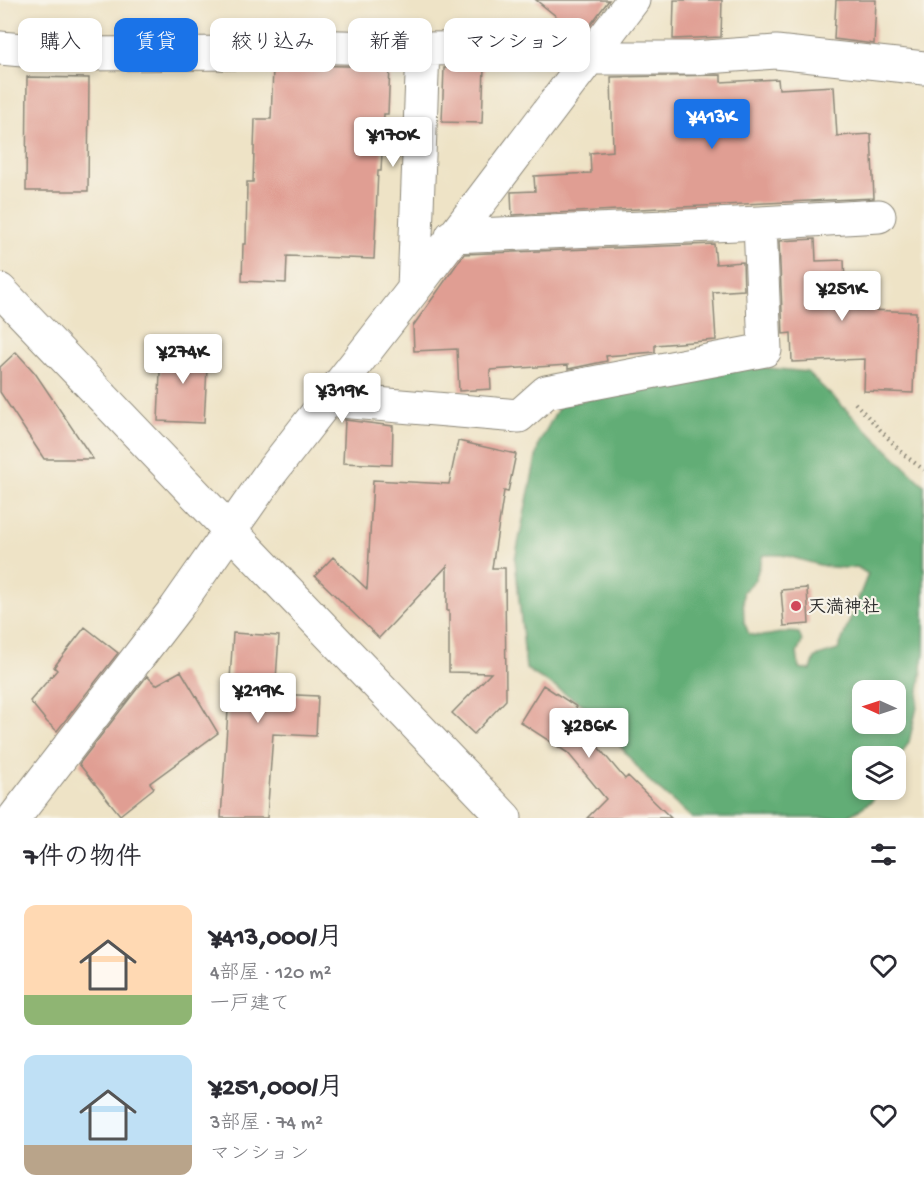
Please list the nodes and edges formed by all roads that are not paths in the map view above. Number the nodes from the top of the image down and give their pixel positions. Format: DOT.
graph roads {
  1 [pos="633,0"];
  2 [pos="348,47"];
  3 [pos="0,48"];
  4 [pos="432,49"];
  5 [pos="593,53"];
  6 [pos="924,68"];
  7 [pos="422,72"];
  8 [pos="879,216"];
  9 [pos="760,223"];
  10 [pos="452,236"];
  11 [pos="414,289"];
  12 [pos="0,290"];
  13 [pos="329,400"];
  14 [pos="229,531"];
  15 [pos="14,818"];
  16 [pos="505,818"];
  1 -- 5 [label="street"];
  2 -- 3 [label="street"];
  4 -- 5 [label="street"];
  5 -- 6 [label="street"];
  5 -- 10 [label="street"];
  7 -- 11 [label="street"];
  8 -- 9 [label="street"];
  9 -- 10 [label="street"];
  9 -- 13 [label="street"];
  10 -- 11 [label="street"];
  11 -- 13 [label="street"];
  12 -- 14 [label="street"];
  13 -- 14 [label="street"];
  14 -- 15 [label="street"];
  14 -- 16 [label="street"];
}
